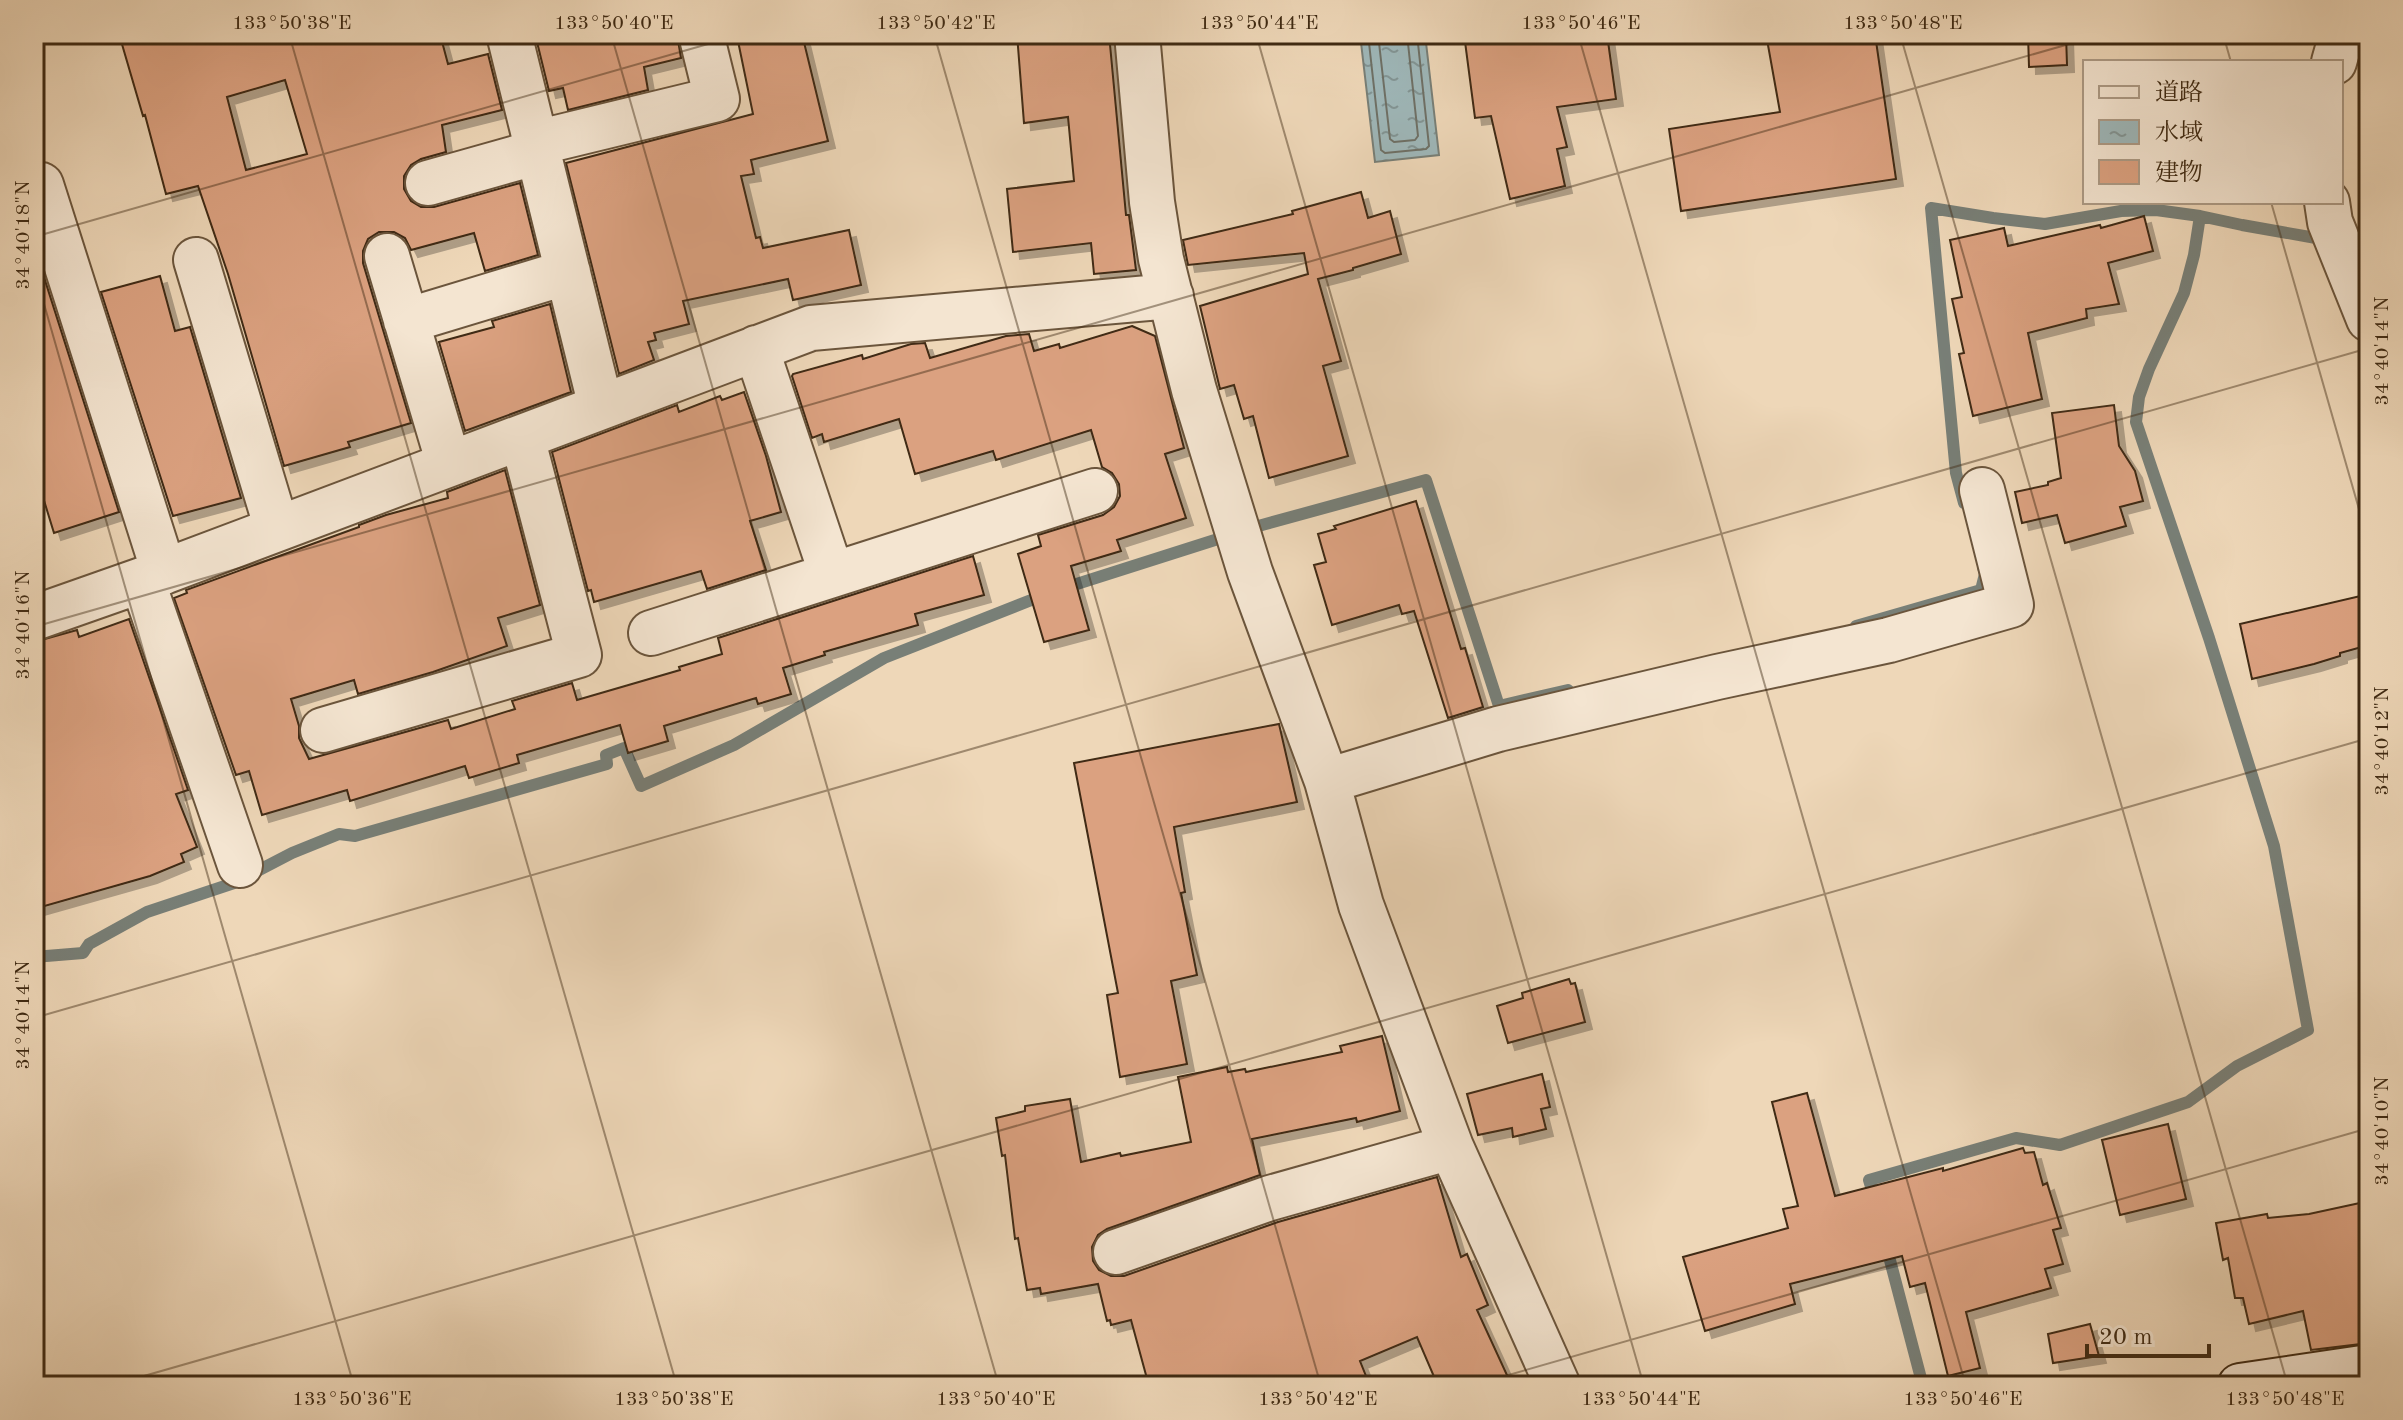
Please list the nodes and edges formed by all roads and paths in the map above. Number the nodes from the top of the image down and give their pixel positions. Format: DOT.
graph roads {
  1 [pos="509,34"];
  2 [pos="701,34"];
  3 [pos="1137,34"];
  4 [pos="2342,34"];
  5 [pos="2335,60"];
  6 [pos="537,147"];
  7 [pos="428,183"];
  8 [pos="41,185"];
  9 [pos="2327,204"];
  10 [pos="387,256"];
  11 [pos="196,260"];
  12 [pos="568,272"];
  13 [pos="1171,296"];
  14 [pos="2369,319"];
  15 [pos="406,321"];
  16 [pos="756,348"];
  17 [pos="601,407"];
  18 [pos="522,437"];
  19 [pos="449,464"];
  20 [pos="1982,490"];
  21 [pos="1095,491"];
  22 [pos="277,529"];
  23 [pos="832,575"];
  24 [pos="153,576"];
  25 [pos="34,618"];
  26 [pos="651,633"];
  27 [pos="323,730"];
  28 [pos="1327,781"];
  29 [pos="240,865"];
  30 [pos="1451,1147"];
  31 [pos="1116,1252"];
  32 [pos="2369,1367"];
  33 [pos="1558,1386"];
  34 [pos="2240,1386"];
  1 -- 6 [label="street"];
  2 -- 6 [label="street"];
  3 -- 13 [label="street"];
  4 -- 5 [label="street"];
  6 -- 7 [label="street"];
  6 -- 12 [label="street"];
  8 -- 24 [label="street"];
  9 -- 14 [label="street"];
  10 -- 15 [label="street"];
  11 -- 22 [label="street"];
  12 -- 15 [label="street"];
  12 -- 17 [label="street"];
  13 -- 16 [label="street"];
  13 -- 28 [label="street"];
  15 -- 19 [label="street"];
  16 -- 17 [label="street"];
  16 -- 23 [label="street"];
  17 -- 18 [label="street"];
  18 -- 19 [label="street"];
  18 -- 27 [label="street"];
  19 -- 22 [label="street"];
  20 -- 28 [label="street"];
  21 -- 23 [label="street"];
  22 -- 24 [label="street"];
  23 -- 26 [label="street"];
  24 -- 25 [label="street"];
  24 -- 29 [label="street"];
  28 -- 30 [label="street"];
  30 -- 31 [label="street"];
  30 -- 33 [label="street"];
  32 -- 34 [label="street"];
}
